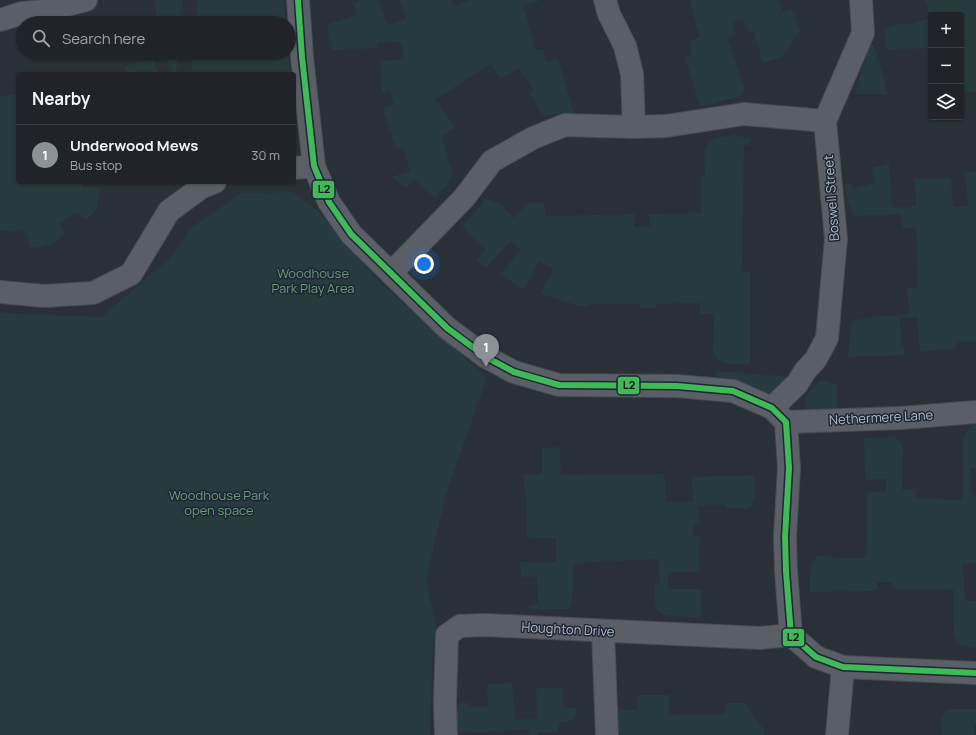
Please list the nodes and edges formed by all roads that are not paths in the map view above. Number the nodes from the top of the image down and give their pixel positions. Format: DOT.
graph roads {
  1 [pos="86,0"];
  2 [pos="298,0"];
  3 [pos="606,0"];
  4 [pos="861,0"];
  5 [pos="43,5"];
  6 [pos="0,20"];
  7 [pos="825,121"];
  8 [pos="634,127"];
  9 [pos="304,167"];
  10 [pos="210,184"];
  11 [pos="391,273"];
  12 [pos="0,292"];
  13 [pos="976,412"];
  14 [pos="779,415"];
  15 [pos="604,631"];
  16 [pos="791,635"];
  17 [pos="843,667"];
  18 [pos="976,673"];
  19 [pos="446,735"];
  20 [pos="607,735"];
  21 [pos="837,735"];
  1 -- 5 [label="street"];
  2 -- 9 [label="street"];
  3 -- 8 [label="street"];
  4 -- 7 [label="street, Boswell Street"];
  5 -- 6 [label="street"];
  7 -- 8 [label="street"];
  7 -- 14 [label="street, Boswell Street"];
  8 -- 11 [label="street"];
  9 -- 11 [label="street"];
  10 -- 12 [label="street"];
  11 -- 14 [label="street"];
  13 -- 14 [label="street, Nethermere Lane"];
  14 -- 16 [label="street"];
  15 -- 16 [label="street, Houghton Drive"];
  15 -- 19 [label="street, Houghton Drive"];
  15 -- 20 [label="street"];
  16 -- 17 [label="street"];
  17 -- 18 [label="street"];
  17 -- 21 [label="street"];
}
